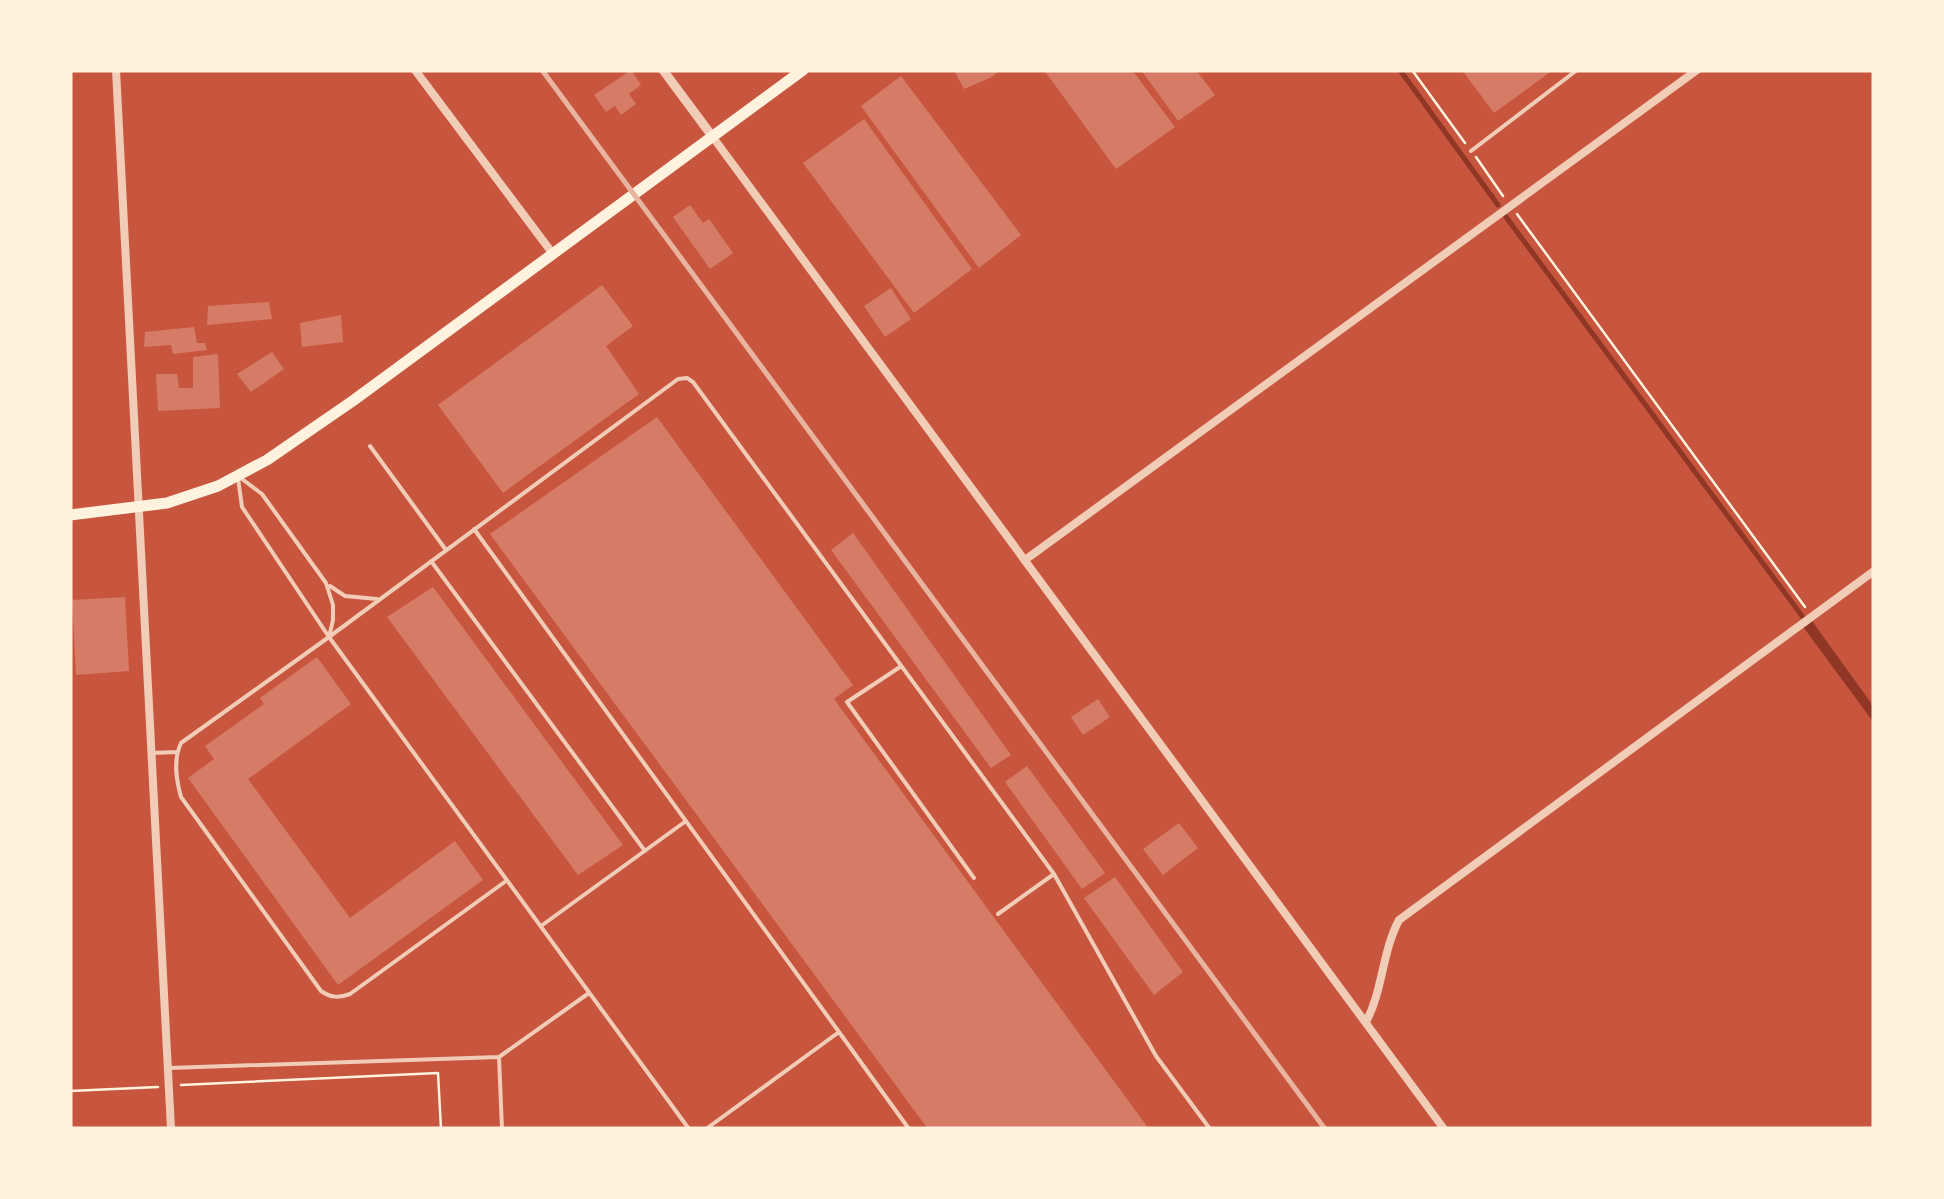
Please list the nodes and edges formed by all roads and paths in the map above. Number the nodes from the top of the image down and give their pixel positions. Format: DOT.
graph roads {
  1 [pos="116,70"];
  2 [pos="415,70"];
  3 [pos="663,70"];
  4 [pos="803,70"];
  5 [pos="1412,70"];
  6 [pos="1577,70"];
  7 [pos="1697,70"];
  8 [pos="712,136"];
  9 [pos="1471,151"];
  10 [pos="1510,204"];
  11 [pos="553,254"];
  12 [pos="370,446"];
  13 [pos="238,476"];
  14 [pos="140,508"];
  15 [pos="70,515"];
  16 [pos="474,530"];
  17 [pos="446,550"];
  18 [pos="1026,560"];
  19 [pos="431,561"];
  20 [pos="1874,570"];
  21 [pos="326,583"];
  22 [pos="379,600"];
  23 [pos="1812,616"];
  24 [pos="330,637"];
  25 [pos="900,666"];
  26 [pos="177,752"];
  27 [pos="152,753"];
  28 [pos="686,821"];
  29 [pos="645,852"];
  30 [pos="1054,874"];
  31 [pos="974,878"];
  32 [pos="506,880"];
  33 [pos="998,914"];
  34 [pos="541,926"];
  35 [pos="590,993"];
  36 [pos="1366,1022"];
  37 [pos="839,1032"];
  38 [pos="499,1057"];
  39 [pos="169,1068"];
  40 [pos="169,1086"];
  41 [pos="70,1091"];
  42 [pos="171,1129"];
  43 [pos="441,1129"];
  44 [pos="502,1129"];
  45 [pos="689,1129"];
  46 [pos="706,1129"];
  47 [pos="909,1129"];
  48 [pos="1210,1129"];
  49 [pos="1444,1129"];
  1 -- 14 [label="street"];
  2 -- 11 [label="street"];
  3 -- 8 [label="street"];
  4 -- 8 [label="main road"];
  5 -- 9 [label="path"];
  6 -- 9 [label="lane"];
  7 -- 10 [label="street"];
  8 -- 11 [label="main road"];
  8 -- 18 [label="street"];
  9 -- 10 [label="path"];
  10 -- 18 [label="street"];
  10 -- 23 [label="path"];
  11 -- 13 [label="main road"];
  12 -- 17 [label="lane"];
  13 -- 14 [label="main road"];
  13 -- 21 [label="lane"];
  13 -- 24 [label="lane"];
  14 -- 15 [label="main road"];
  14 -- 27 [label="street"];
  16 -- 17 [label="lane"];
  16 -- 25 [label="lane"];
  16 -- 28 [label="lane"];
  17 -- 19 [label="lane"];
  18 -- 36 [label="street"];
  19 -- 22 [label="lane"];
  19 -- 29 [label="lane"];
  20 -- 23 [label="street"];
  21 -- 22 [label="lane"];
  21 -- 24 [label="lane"];
  22 -- 24 [label="lane"];
  23 -- 36 [label="street"];
  24 -- 26 [label="lane"];
  24 -- 32 [label="lane"];
  25 -- 30 [label="lane"];
  25 -- 31 [label="lane"];
  26 -- 27 [label="lane"];
  26 -- 32 [label="lane"];
  27 -- 39 [label="street"];
  28 -- 29 [label="lane"];
  28 -- 37 [label="lane"];
  29 -- 34 [label="lane"];
  30 -- 33 [label="lane"];
  30 -- 48 [label="lane"];
  32 -- 34 [label="lane"];
  34 -- 35 [label="lane"];
  35 -- 38 [label="lane"];
  35 -- 45 [label="lane"];
  36 -- 49 [label="street"];
  37 -- 46 [label="lane"];
  37 -- 47 [label="lane"];
  38 -- 39 [label="lane"];
  38 -- 44 [label="lane"];
  39 -- 40 [label="street"];
  40 -- 41 [label="path"];
  40 -- 42 [label="street"];
  40 -- 43 [label="path"];
}
